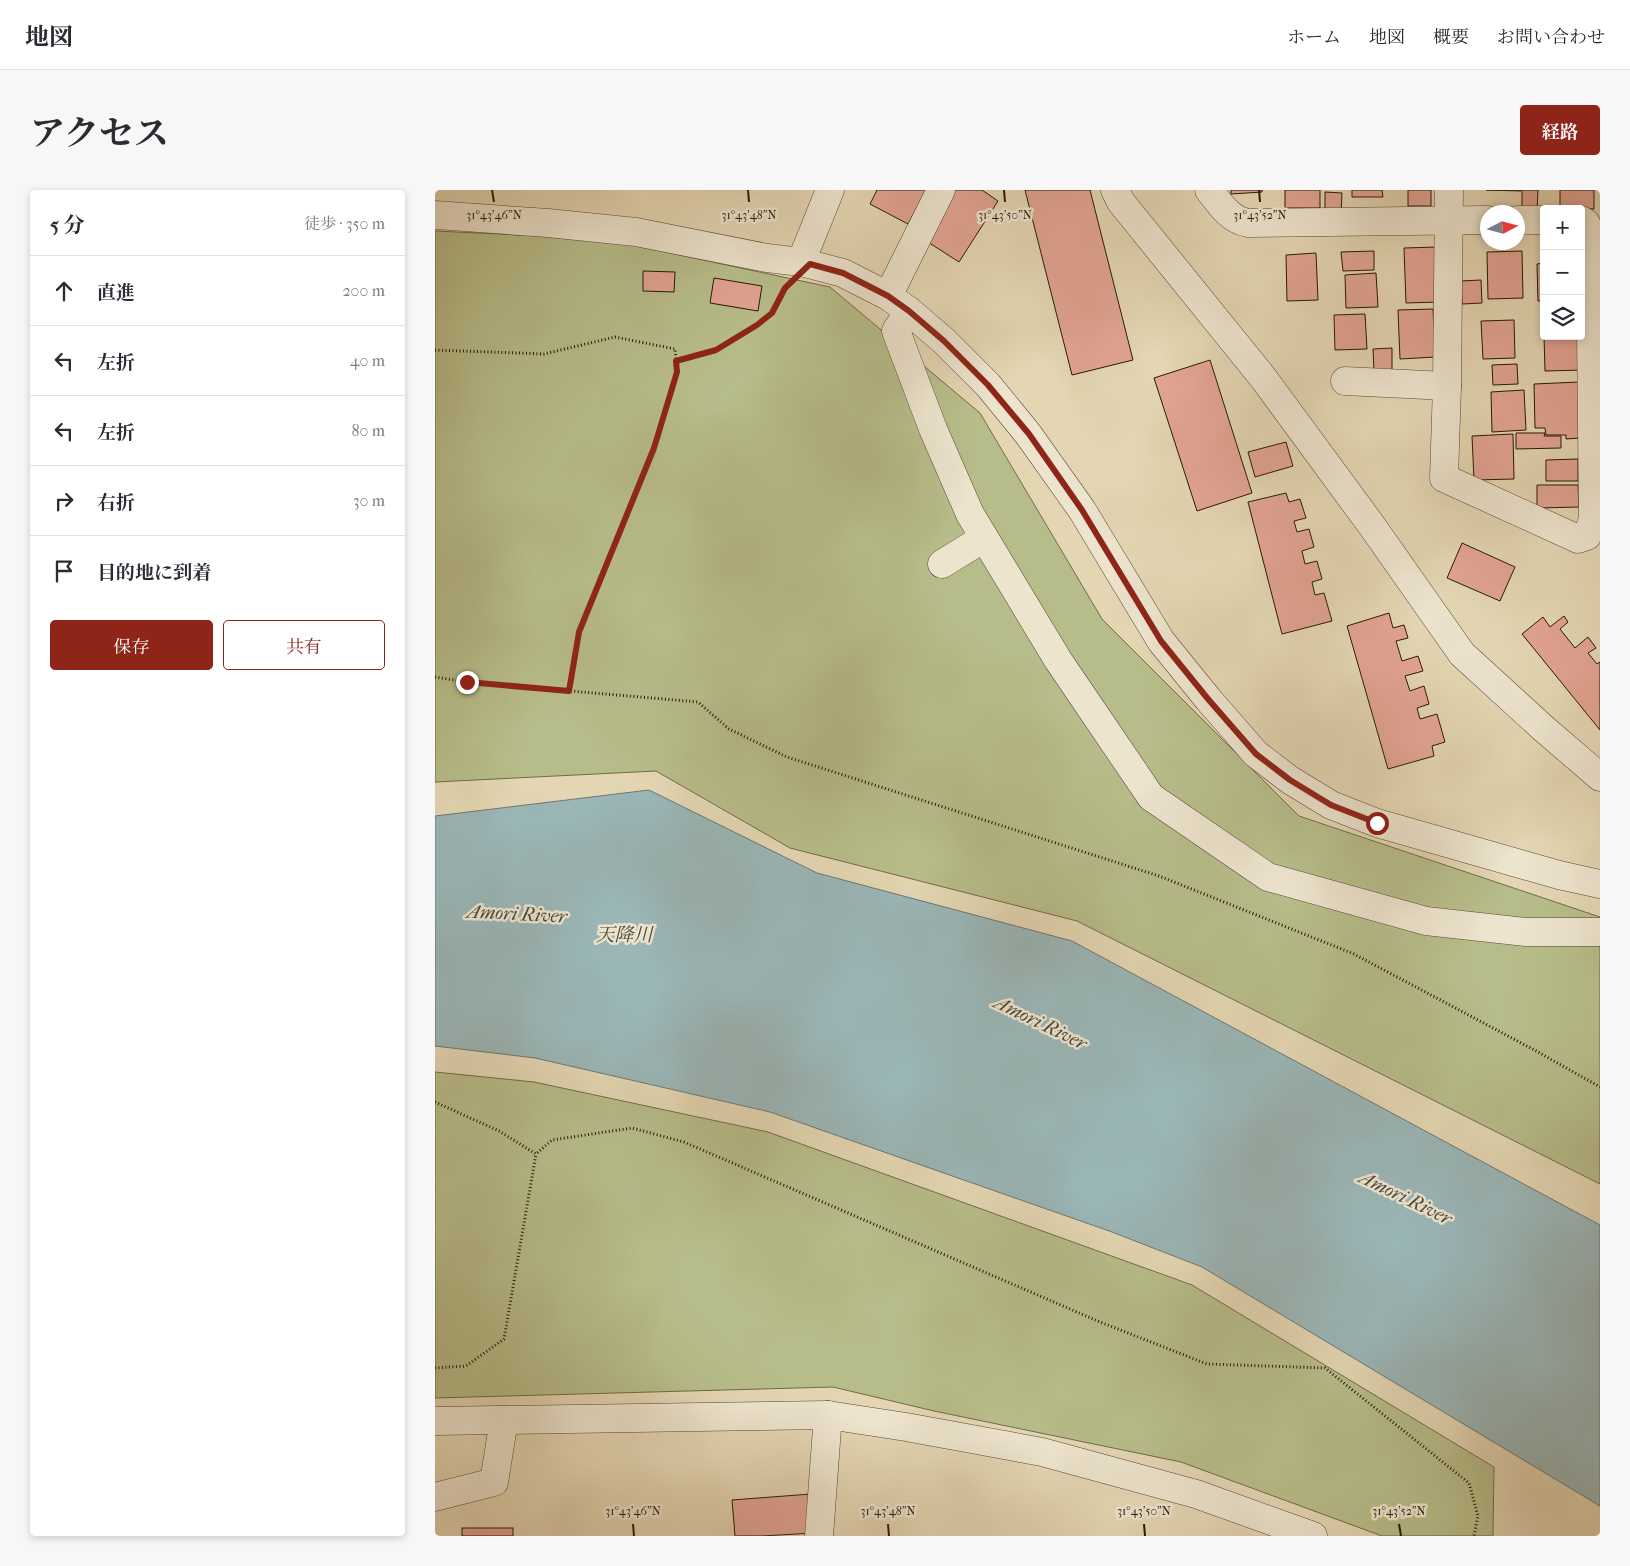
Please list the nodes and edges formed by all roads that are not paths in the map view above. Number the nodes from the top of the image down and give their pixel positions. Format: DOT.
graph roads {
  1 [pos="831,190"];
  2 [pos="941,190"];
  3 [pos="1115,190"];
  4 [pos="1209,190"];
  5 [pos="1449,190"];
  6 [pos="435,214"];
  7 [pos="1449,220"];
  8 [pos="1480,220"];
  9 [pos="1525,220"];
  10 [pos="1540,220"];
  11 [pos="1585,223"];
  12 [pos="805,263"];
  13 [pos="899,303"];
  14 [pos="1345,380"];
  15 [pos="1447,386"];
  16 [pos="984,538"];
  17 [pos="942,564"];
  18 [pos="1600,778"];
  19 [pos="1600,884"];
  20 [pos="1600,932"];
  21 [pos="828,1415"];
  22 [pos="504,1420"];
  23 [pos="435,1421"];
  24 [pos="435,1497"];
  25 [pos="819,1536"];
  26 [pos="1313,1536"];
  1 -- 12 [label="street"];
  2 -- 13 [label="street"];
  3 -- 18 [label="street"];
  4 -- 7 [label="street"];
  5 -- 7 [label="street"];
  6 -- 12 [label="street"];
  7 -- 8 [label="street"];
  7 -- 15 [label="street"];
  9 -- 10 [label="street"];
  11 -- 15 [label="street"];
  12 -- 13 [label="street"];
  13 -- 16 [label="street"];
  13 -- 19 [label="street"];
  14 -- 15 [label="street"];
  16 -- 17 [label="street"];
  16 -- 20 [label="street"];
  21 -- 22 [label="street"];
  21 -- 25 [label="street"];
  21 -- 26 [label="street"];
  22 -- 23 [label="street"];
  22 -- 24 [label="street"];
}
